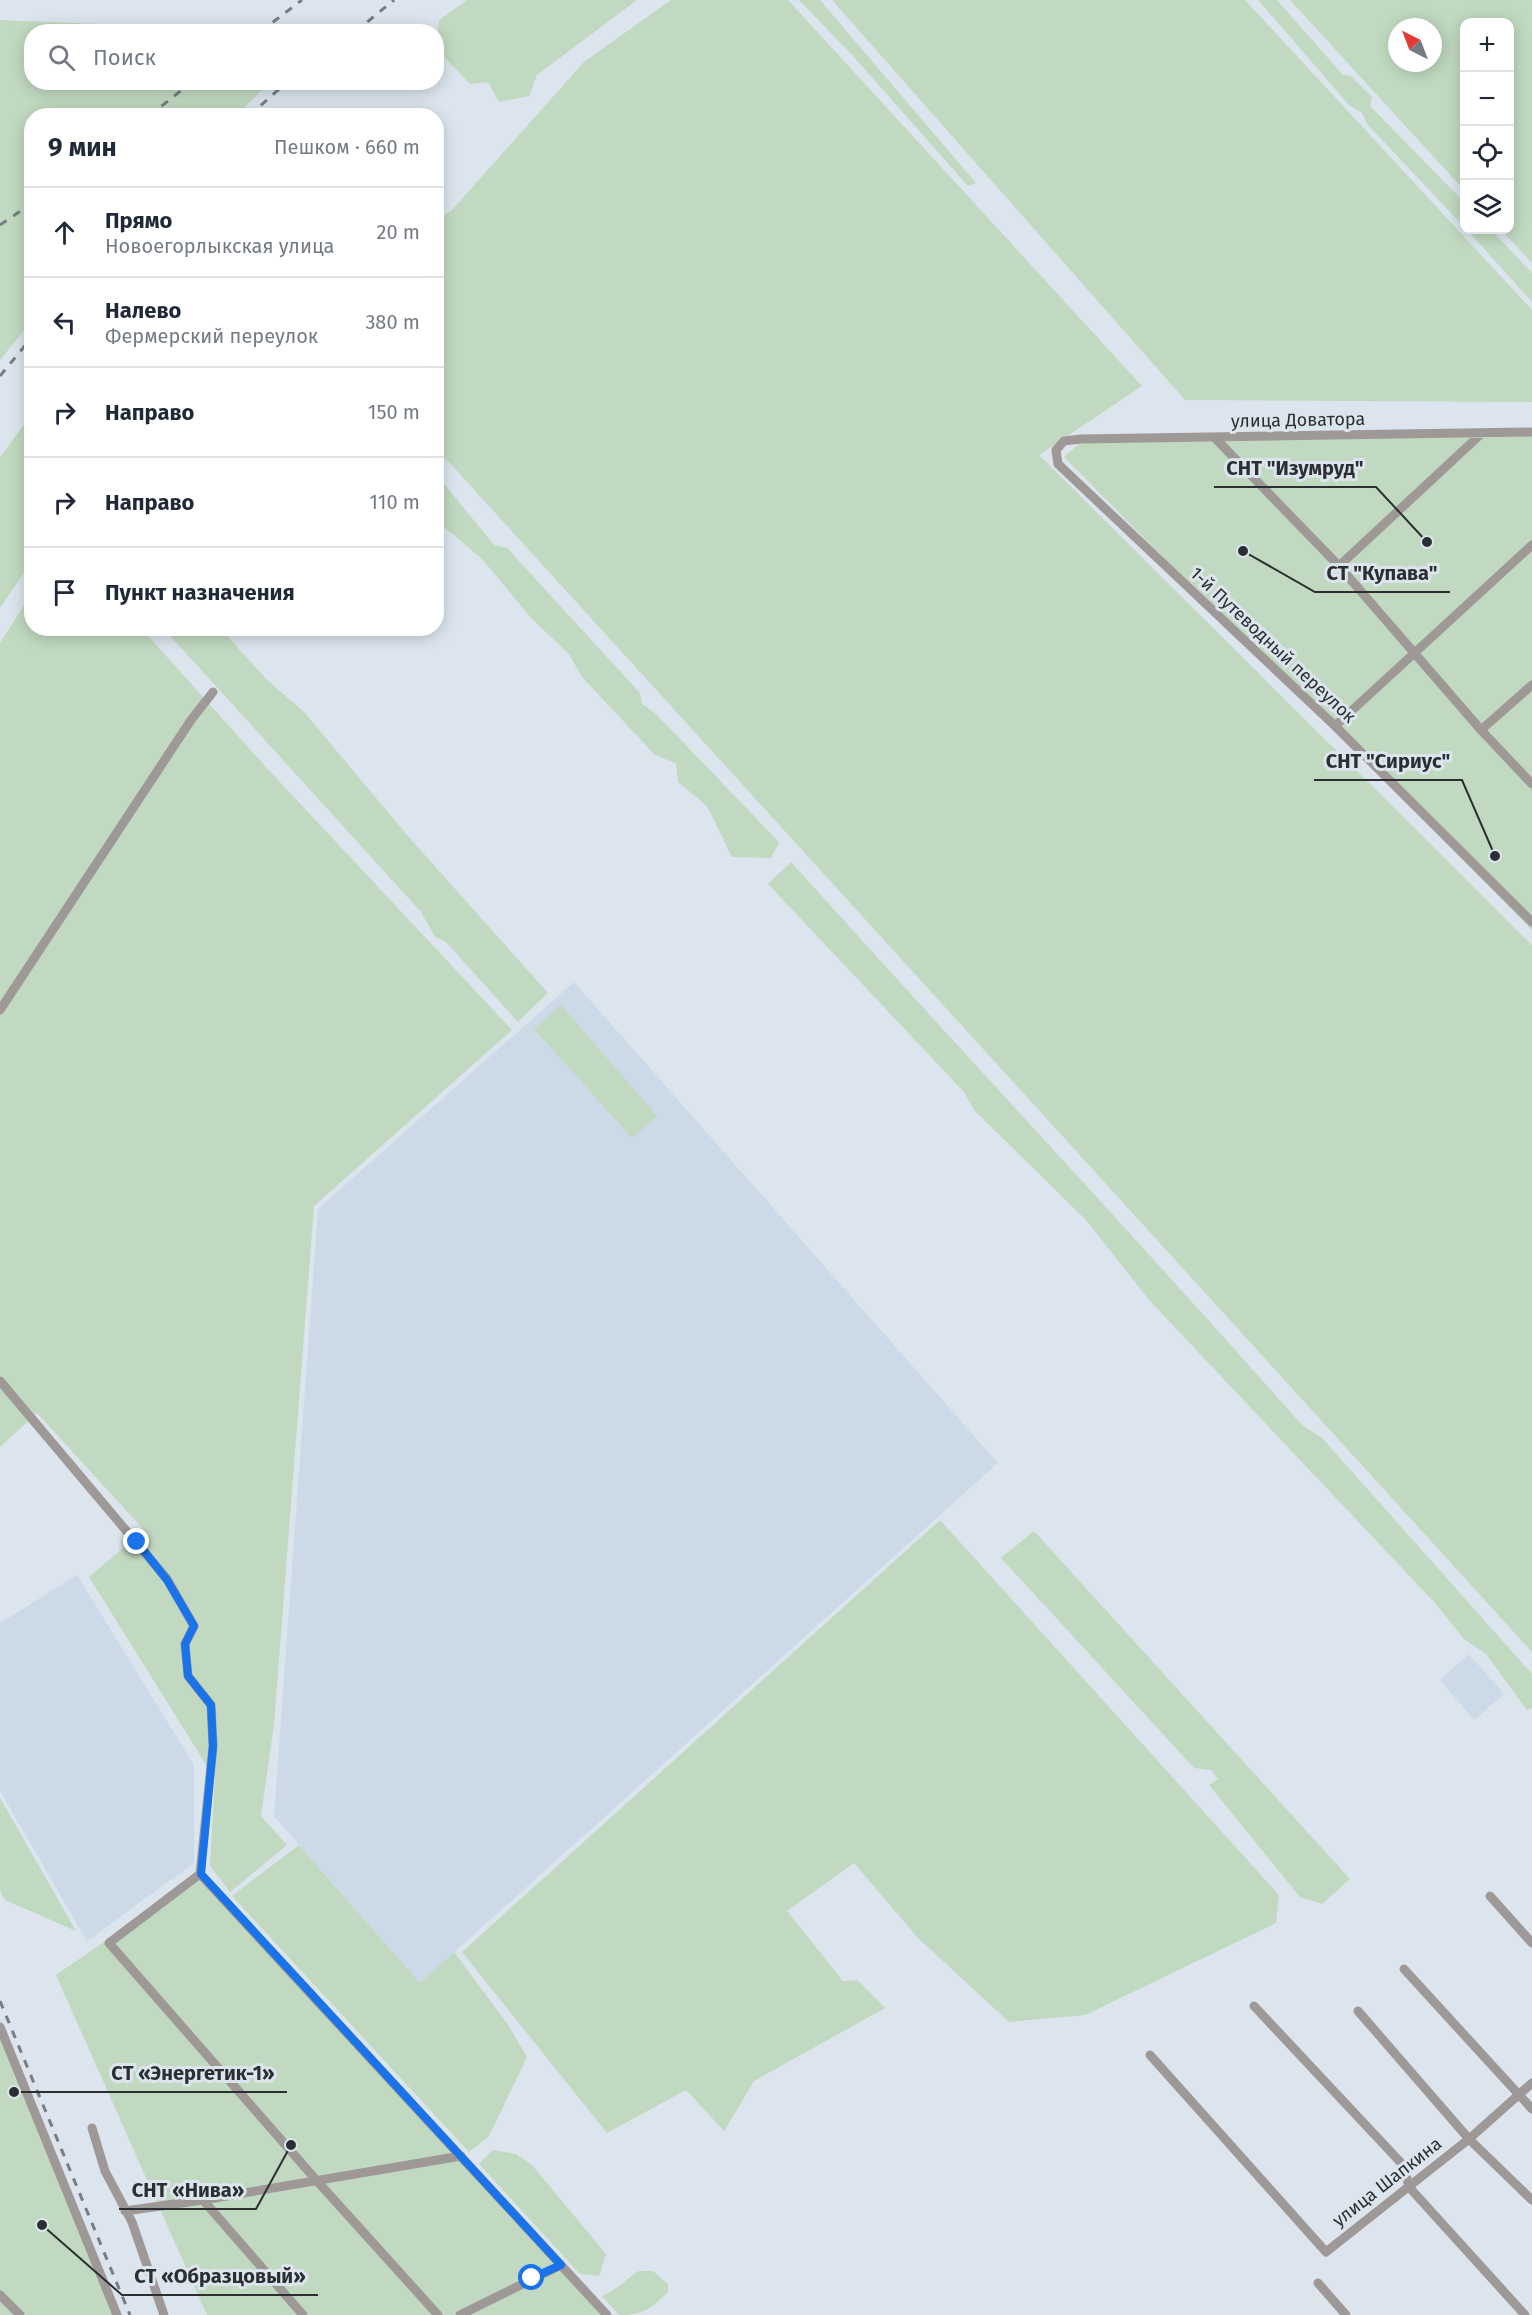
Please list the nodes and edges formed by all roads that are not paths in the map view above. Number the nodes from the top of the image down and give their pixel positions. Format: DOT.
graph roads {
  1 [pos="1532,432"];
  2 [pos="1482,433"];
  3 [pos="1215,438"];
  4 [pos="1064,441"];
  5 [pos="1532,545"];
  6 [pos="1339,566"];
  7 [pos="1415,653"];
  8 [pos="1532,685"];
  9 [pos="213,692"];
  10 [pos="1335,726"];
  11 [pos="1481,730"];
  12 [pos="1532,784"];
  13 [pos="1532,922"];
  14 [pos="0,1010"];
  15 [pos="0,1381"];
  16 [pos="201,1874"];
  17 [pos="1490,1896"];
  18 [pos="1532,1943"];
  19 [pos="1404,1969"];
  20 [pos="1254,2006"];
  21 [pos="1358,2011"];
  22 [pos="0,2027"];
  23 [pos="1150,2055"];
  24 [pos="1532,2083"];
  25 [pos="1519,2094"];
  26 [pos="1532,2109"];
  27 [pos="92,2128"];
  28 [pos="1469,2139"];
  29 [pos="461,2156"];
  30 [pos="317,2181"];
  31 [pos="1409,2187"];
  32 [pos="1532,2199"];
  33 [pos="203,2200"];
  34 [pos="125,2211"];
  35 [pos="561,2265"];
  36 [pos="1318,2283"];
  37 [pos="0,2295"];
  38 [pos="20,2315"];
  39 [pos="117,2315"];
  40 [pos="164,2315"];
  41 [pos="303,2315"];
  42 [pos="438,2315"];
  43 [pos="460,2315"];
  44 [pos="607,2315"];
  45 [pos="1346,2315"];
  46 [pos="1525,2315"];
  1 -- 2 [label="street, улица Доватора"];
  2 -- 3 [label="street, улица Доватора"];
  2 -- 6 [label="street"];
  3 -- 4 [label="street, улица Доватора"];
  3 -- 6 [label="street"];
  4 -- 10 [label="street, 1-й Путеводный переулок"];
  5 -- 7 [label="street"];
  6 -- 7 [label="street"];
  7 -- 10 [label="street"];
  7 -- 11 [label="street"];
  8 -- 11 [label="street"];
  9 -- 14 [label="street"];
  10 -- 13 [label="street, 1-й Путеводный переулок"];
  11 -- 12 [label="street"];
  15 -- 16 [label="street"];
  16 -- 29 [label="street"];
  16 -- 30 [label="street"];
  17 -- 18 [label="street"];
  19 -- 25 [label="street"];
  20 -- 31 [label="street"];
  21 -- 28 [label="street"];
  22 -- 39 [label="street"];
  23 -- 31 [label="street, улица Шапкина"];
  24 -- 25 [label="street, улица Шапкина"];
  25 -- 26 [label="street"];
  25 -- 28 [label="street, улица Шапкина"];
  27 -- 34 [label="street"];
  28 -- 31 [label="street, улица Шапкина"];
  28 -- 32 [label="street"];
  29 -- 30 [label="street"];
  29 -- 35 [label="street"];
  30 -- 33 [label="street"];
  30 -- 42 [label="street"];
  31 -- 46 [label="street"];
  33 -- 34 [label="street"];
  33 -- 41 [label="street"];
  34 -- 40 [label="street"];
  35 -- 43 [label="street"];
  35 -- 44 [label="street"];
  36 -- 45 [label="street"];
  37 -- 38 [label="street"];
}
